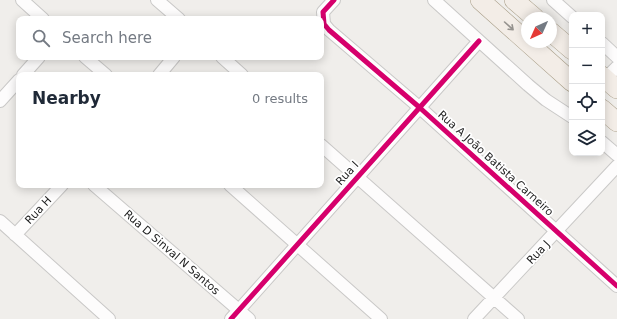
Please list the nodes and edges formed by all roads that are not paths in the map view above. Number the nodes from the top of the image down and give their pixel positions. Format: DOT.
graph roads {
  1 [pos="22,0"];
  2 [pos="157,0"];
  3 [pos="334,0"];
  4 [pos="434,0"];
  5 [pos="480,0"];
  6 [pos="514,0"];
  7 [pos="553,0"];
  8 [pos="528,12"];
  9 [pos="569,14"];
  10 [pos="40,16"];
  11 [pos="176,16"];
  12 [pos="323,16"];
  13 [pos="324,24"];
  14 [pos="557,37"];
  15 [pos="479,41"];
  16 [pos="605,46"];
  17 [pos="570,48"];
  18 [pos="617,57"];
  19 [pos="36,60"];
  20 [pos="88,60"];
  21 [pos="172,60"];
  22 [pos="225,60"];
  23 [pos="26,72"];
  24 [pos="102,72"];
  25 [pos="162,72"];
  26 [pos="239,72"];
  27 [pos="569,79"];
  28 [pos="16,83"];
  29 [pos="0,101"];
  30 [pos="419,107"];
  31 [pos="605,112"];
  32 [pos="569,115"];
  33 [pos="617,122"];
  34 [pos="605,145"];
  35 [pos="324,148"];
  36 [pos="617,155"];
  37 [pos="617,166"];
  38 [pos="357,177"];
  39 [pos="59,188"];
  40 [pos="97,188"];
  41 [pos="233,188"];
  42 [pos="0,221"];
  43 [pos="556,232"];
  44 [pos="15,235"];
  45 [pos="297,244"];
  46 [pos="617,286"];
  47 [pos="494,298"];
  48 [pos="235,314"];
  49 [pos="109,319"];
  50 [pos="249,319"];
  51 [pos="381,319"];
  52 [pos="474,319"];
  53 [pos="518,319"];
  1 -- 10 [label="street"];
  2 -- 11 [label="street"];
  3 -- 12 [label="street, Rua A João Batista Carneiro"];
  4 -- 15 [label="street"];
  5 -- 27 [label="main road, one-way"];
  6 -- 8 [label="main road"];
  7 -- 9 [label="street"];
  13 -- 30 [label="street, Rua A João Batista Carneiro"];
  14 -- 17 [label="main road"];
  15 -- 30 [label="street, Rua I"];
  15 -- 32 [label="street"];
  16 -- 18 [label="street"];
  19 -- 23 [label="street"];
  20 -- 24 [label="street"];
  21 -- 25 [label="street"];
  22 -- 26 [label="street"];
  28 -- 29 [label="street"];
  30 -- 38 [label="street, Rua I"];
  30 -- 43 [label="street, Rua A João Batista Carneiro"];
  31 -- 33 [label="main road"];
  34 -- 36 [label="street"];
  35 -- 38 [label="street"];
  37 -- 43 [label="street, Rua J"];
  38 -- 45 [label="street, Rua I"];
  38 -- 47 [label="street"];
  39 -- 44 [label="street, Rua H"];
  40 -- 48 [label="street, Rua D Sinval N Santos"];
  41 -- 45 [label="street"];
  42 -- 44 [label="street"];
  43 -- 46 [label="street, Rua A João Batista Carneiro"];
  43 -- 47 [label="street, Rua J"];
  44 -- 49 [label="street"];
  45 -- 48 [label="street, Rua I"];
  45 -- 51 [label="street"];
  47 -- 52 [label="street, Rua J"];
  47 -- 53 [label="street"];
  48 -- 50 [label="street, Rua D Sinval N Santos"];
}
